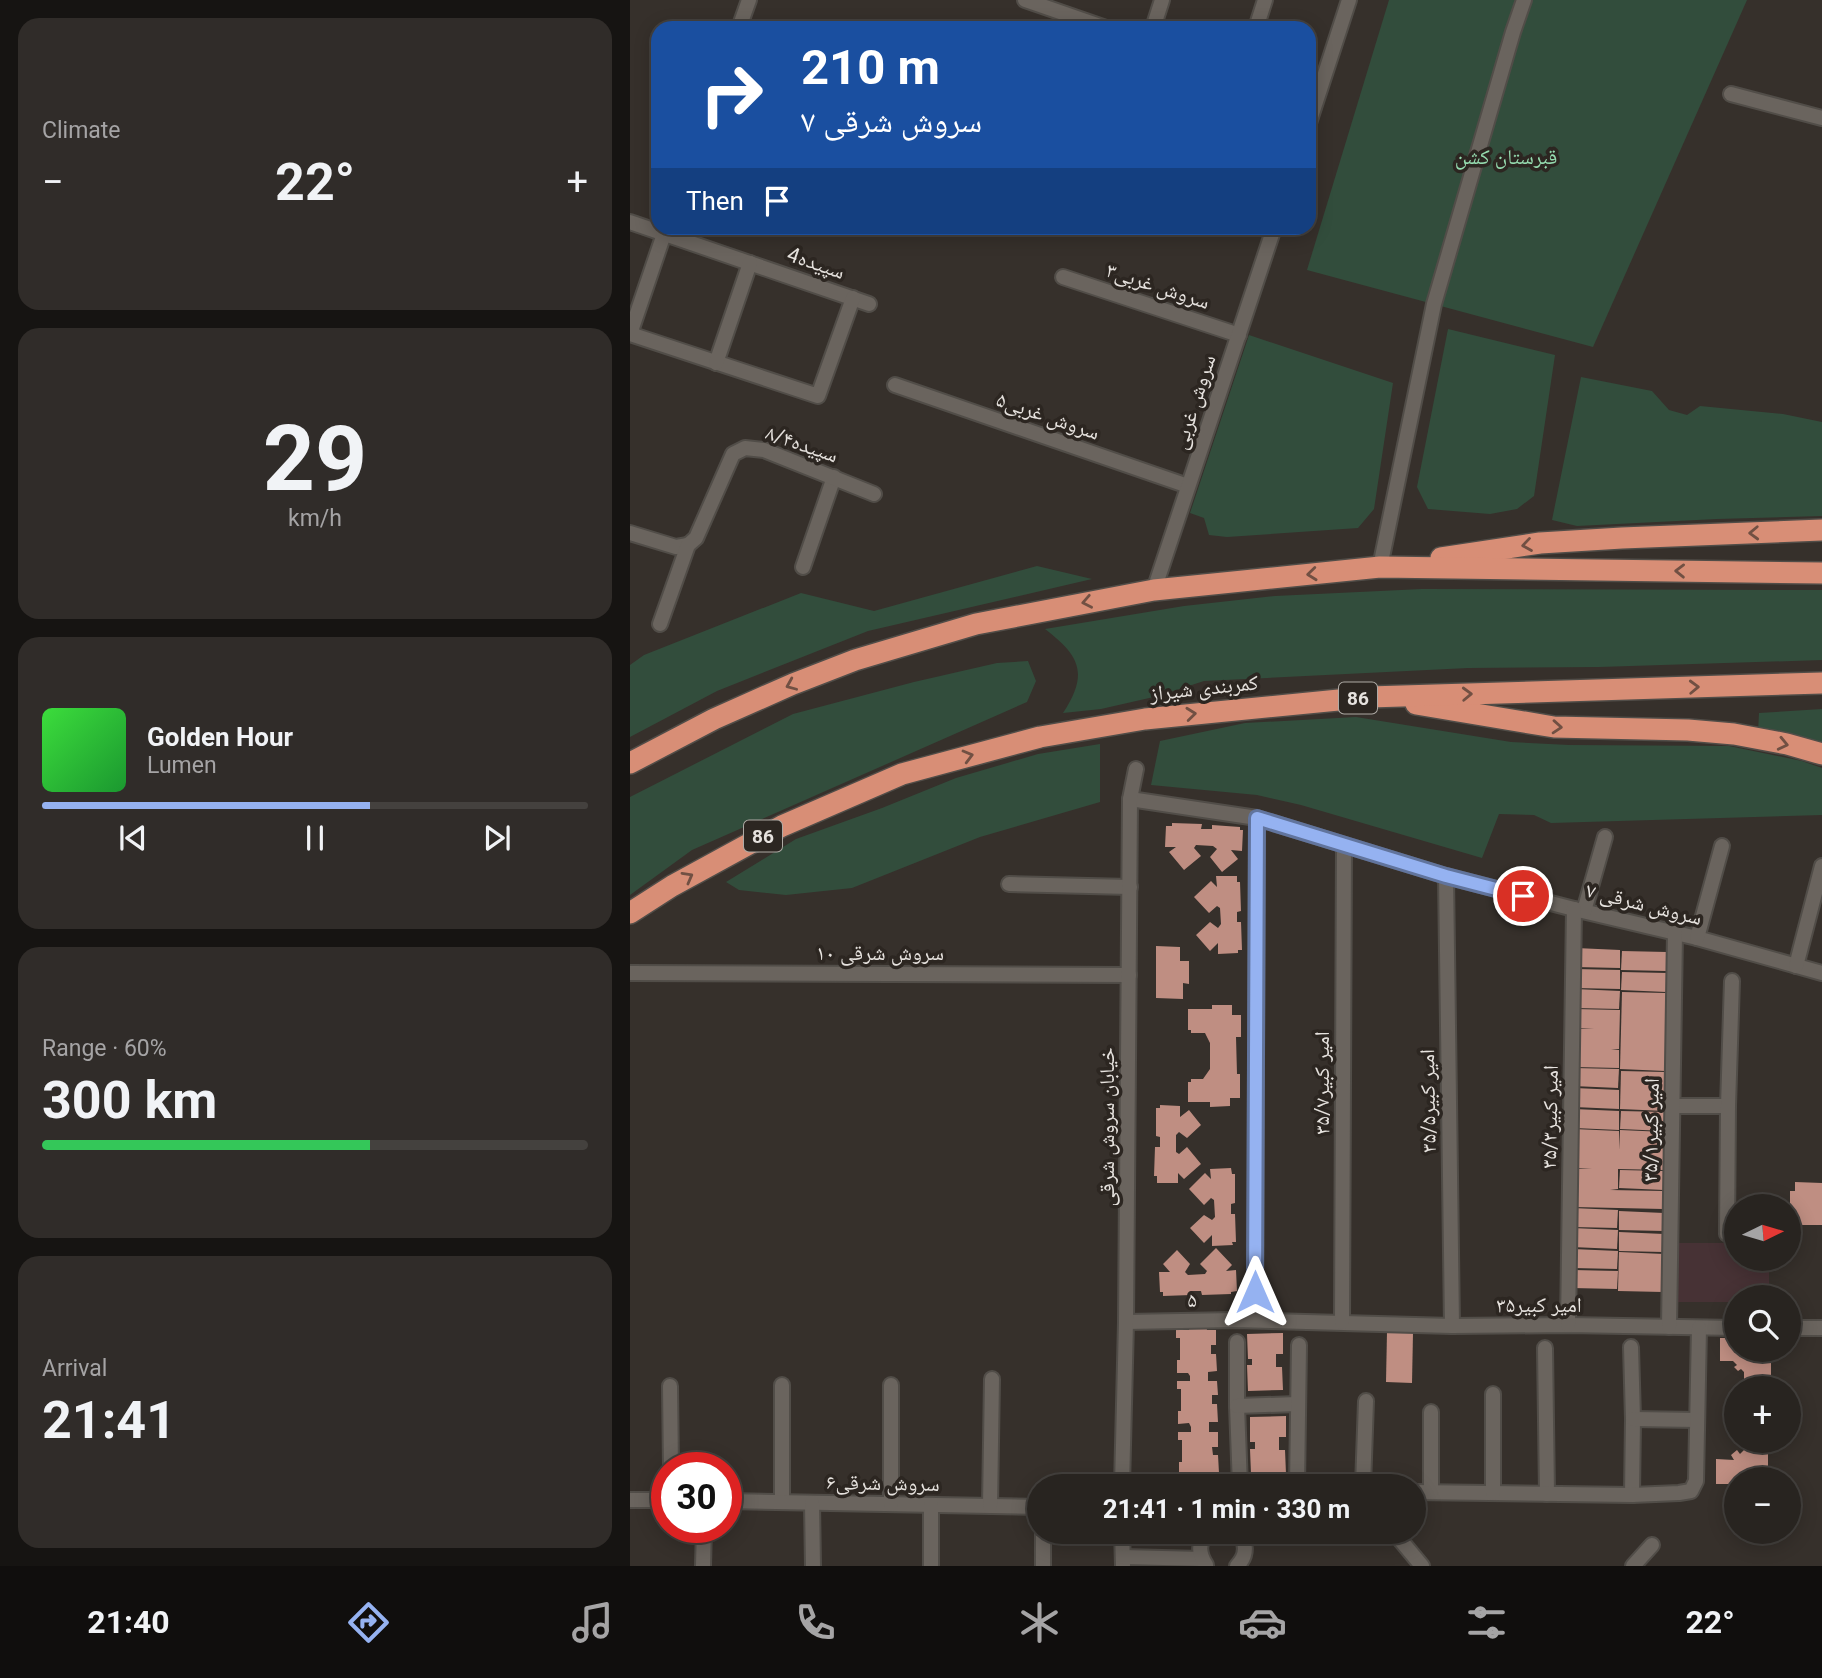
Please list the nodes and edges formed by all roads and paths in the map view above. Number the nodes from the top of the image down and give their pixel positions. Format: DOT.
graph roads {
  1 [pos="749,0"];
  2 [pos="1025,0"];
  3 [pos="1162,0"];
  4 [pos="1265,0"];
  5 [pos="1349,0"];
  6 [pos="1524,0"];
  7 [pos="1054,5"];
  8 [pos="742,21"];
  9 [pos="1090,21"];
  10 [pos="1155,21"];
  11 [pos="1258,21"];
  12 [pos="1316,92"];
  13 [pos="1731,94"];
  14 [pos="1822,118"];
  15 [pos="630,222"];
  16 [pos="651,227"];
  17 [pos="663,235"];
  18 [pos="678,235"];
  19 [pos="1272,235"];
  20 [pos="751,263"];
  21 [pos="1063,277"];
  22 [pos="853,298"];
  23 [pos="869,304"];
  24 [pos="630,334"];
  25 [pos="1239,335"];
  26 [pos="716,363"];
  27 [pos="895,386"];
  28 [pos="834,477"];
  29 [pos="1188,486"];
  30 [pos="874,494"];
  31 [pos="1822,530"];
  32 [pos="630,533"];
  33 [pos="688,545"];
  34 [pos="803,567"];
  35 [pos="1380,567"];
  36 [pos="1822,573"];
  37 [pos="1154,590"];
  38 [pos="660,625"];
  39 [pos="1822,683"];
  40 [pos="1369,697"];
  41 [pos="1822,754"];
  42 [pos="630,763"];
  43 [pos="1136,769"];
  44 [pos="1130,799"];
  45 [pos="1257,818"];
  46 [pos="1605,837"];
  47 [pos="1344,845"];
  48 [pos="1722,846"];
  49 [pos="1822,866"];
  50 [pos="1446,876"];
  51 [pos="1009,884"];
  52 [pos="1130,887"];
  53 [pos="1579,910"];
  54 [pos="630,913"];
  55 [pos="1675,933"];
  56 [pos="1697,938"];
  57 [pos="1796,966"];
  58 [pos="630,973"];
  59 [pos="1822,973"];
  60 [pos="1129,975"];
  61 [pos="1732,981"];
  62 [pos="1672,1106"];
  63 [pos="1728,1106"];
  64 [pos="1727,1194"];
  65 [pos="1255,1320"];
  66 [pos="1126,1322"];
  67 [pos="1342,1322"];
  68 [pos="1568,1325"];
  69 [pos="1452,1326"];
  70 [pos="1669,1327"];
  71 [pos="1699,1328"];
  72 [pos="1724,1328"];
  73 [pos="1801,1328"];
  74 [pos="1822,1328"];
  75 [pos="1237,1342"];
  76 [pos="1298,1345"];
  77 [pos="1632,1347"];
  78 [pos="1545,1348"];
  79 [pos="992,1380"];
  80 [pos="782,1385"];
  81 [pos="891,1385"];
  82 [pos="670,1386"];
  83 [pos="1493,1394"];
  84 [pos="1366,1401"];
  85 [pos="1297,1404"];
  86 [pos="1237,1406"];
  87 [pos="1431,1412"];
  88 [pos="1633,1419"];
  89 [pos="1697,1420"];
  90 [pos="671,1452"];
  91 [pos="1122,1474"];
  92 [pos="1240,1474"];
  93 [pos="1297,1474"];
  94 [pos="1363,1474"];
  95 [pos="1426,1492"];
  96 [pos="1431,1492"];
  97 [pos="1493,1493"];
  98 [pos="1547,1494"];
  99 [pos="1632,1495"];
  100 [pos="630,1500"];
  101 [pos="651,1500"];
  102 [pos="742,1501"];
  103 [pos="782,1502"];
  104 [pos="813,1503"];
  105 [pos="891,1504"];
  106 [pos="931,1505"];
  107 [pos="990,1506"];
  108 [pos="1027,1507"];
  109 [pos="704,1543"];
  110 [pos="1044,1544"];
  111 [pos="1200,1544"];
  112 [pos="1244,1544"];
  113 [pos="1404,1544"];
  114 [pos="1652,1545"];
  115 [pos="1123,1561"];
  116 [pos="1205,1562"];
  117 [pos="704,1566"];
  118 [pos="813,1566"];
  119 [pos="931,1566"];
  120 [pos="1044,1566"];
  121 [pos="1237,1566"];
  122 [pos="1422,1566"];
  123 [pos="1633,1566"];
  1 -- 8 [label="street"];
  2 -- 7 [label="street"];
  3 -- 10 [label="street"];
  4 -- 11 [label="street"];
  5 -- 12 [label="street"];
  6 -- 35 [label="street"];
  7 -- 9 [label="street"];
  13 -- 14 [label="street"];
  15 -- 16 [label="street, 4سپیده"];
  17 -- 24 [label="street"];
  18 -- 20 [label="street, 4سپیده"];
  19 -- 25 [label="street, سروش غربی"];
  20 -- 22 [label="street, 4سپیده"];
  20 -- 26 [label="street"];
  21 -- 25 [label="street, سروش غربی۳"];
  22 -- 23 [label="street, 4سپیده"];
  22 -- 26 [label="street"];
  24 -- 26 [label="street"];
  25 -- 29 [label="street, سروش غربی"];
  27 -- 29 [label="street, سروش غربی۵"];
  28 -- 30 [label="street, سپیده۸/۴"];
  28 -- 33 [label="street, سپیده۸/۴"];
  28 -- 34 [label="street"];
  29 -- 37 [label="street, سروش غربی"];
  31 -- 35 [label="highway, one-way"];
  32 -- 33 [label="street"];
  33 -- 38 [label="street, سپیده۸/۴"];
  36 -- 35 [label="highway, one-way"];
  35 -- 37 [label="highway, one-way"];
  37 -- 42 [label="highway, one-way"];
  40 -- 39 [label="highway, کمربندی شیراز / 86, one-way"];
  40 -- 41 [label="highway, one-way"];
  54 -- 40 [label="highway, کمربندی شیراز / 86, one-way"];
  43 -- 44 [label="street, خیابان سروش شرقی"];
  44 -- 45 [label="street, سروش شرقی ۷"];
  44 -- 52 [label="street, خیابان سروش شرقی"];
  45 -- 47 [label="street, سروش شرقی ۷"];
  45 -- 65 [label="street"];
  46 -- 53 [label="street, امیر کبیر۳۵/۳"];
  47 -- 50 [label="street, سروش شرقی ۷"];
  47 -- 67 [label="street, امیر کبیر۳۵/۷"];
  48 -- 56 [label="street"];
  49 -- 57 [label="street"];
  50 -- 53 [label="street, سروش شرقی ۷"];
  50 -- 69 [label="street, امیر کبیر۳۵/۵"];
  51 -- 52 [label="street"];
  52 -- 60 [label="street, خیابان سروش شرقی"];
  53 -- 55 [label="street, سروش شرقی ۷"];
  53 -- 68 [label="street, امیر کبیر۳۵/۳"];
  55 -- 56 [label="street, سروش شرقی ۷"];
  55 -- 62 [label="street, امیر کبیر۳۵/۱"];
  56 -- 57 [label="street, سروش شرقی ۷"];
  57 -- 59 [label="street, سروش شرقی ۷"];
  58 -- 60 [label="street, سروش شرقی ۱۰"];
  60 -- 66 [label="street, خیابان سروش شرقی"];
  61 -- 63 [label="street"];
  62 -- 63 [label="street"];
  62 -- 70 [label="street, امیر کبیر۳۵/۱"];
  63 -- 64 [label="street"];
  65 -- 66 [label="street, ۵"];
  65 -- 67 [label="street, ۵"];
  66 -- 91 [label="street, خیابان سروش شرقی"];
  67 -- 69 [label="street, امیر کبیر۳۵"];
  68 -- 69 [label="street, امیر کبیر۳۵"];
  68 -- 70 [label="street, امیر کبیر۳۵"];
  70 -- 71 [label="street, امیر کبیر۳۵"];
  71 -- 72 [label="street, امیر کبیر۳۵"];
  71 -- 89 [label="street"];
  73 -- 74 [label="street"];
  75 -- 86 [label="street"];
  76 -- 85 [label="street"];
  77 -- 88 [label="street"];
  78 -- 98 [label="street"];
  79 -- 107 [label="street"];
  80 -- 103 [label="street"];
  81 -- 105 [label="street"];
  82 -- 90 [label="street"];
  83 -- 97 [label="street"];
  84 -- 94 [label="street"];
  85 -- 86 [label="street"];
  85 -- 93 [label="street"];
  86 -- 92 [label="street"];
  87 -- 96 [label="street"];
  88 -- 89 [label="street"];
  88 -- 99 [label="street"];
  89 -- 99 [label="street"];
  95 -- 96 [label="street"];
  96 -- 97 [label="street"];
  97 -- 98 [label="street"];
  98 -- 99 [label="street"];
  100 -- 101 [label="street"];
  102 -- 103 [label="street, سروش شرقی۶"];
  103 -- 104 [label="street, سروش شرقی۶"];
  104 -- 105 [label="street, سروش شرقی۶"];
  104 -- 118 [label="street"];
  105 -- 106 [label="street, سروش شرقی۶"];
  106 -- 107 [label="street, سروش شرقی۶"];
  106 -- 119 [label="street"];
  107 -- 108 [label="street, سروش شرقی۶"];
  109 -- 117 [label="street"];
  110 -- 120 [label="street"];
  111 -- 116 [label="street"];
  112 -- 121 [label="street"];
  113 -- 122 [label="street"];
  114 -- 123 [label="street"];
  115 -- 116 [label="street"];
}
